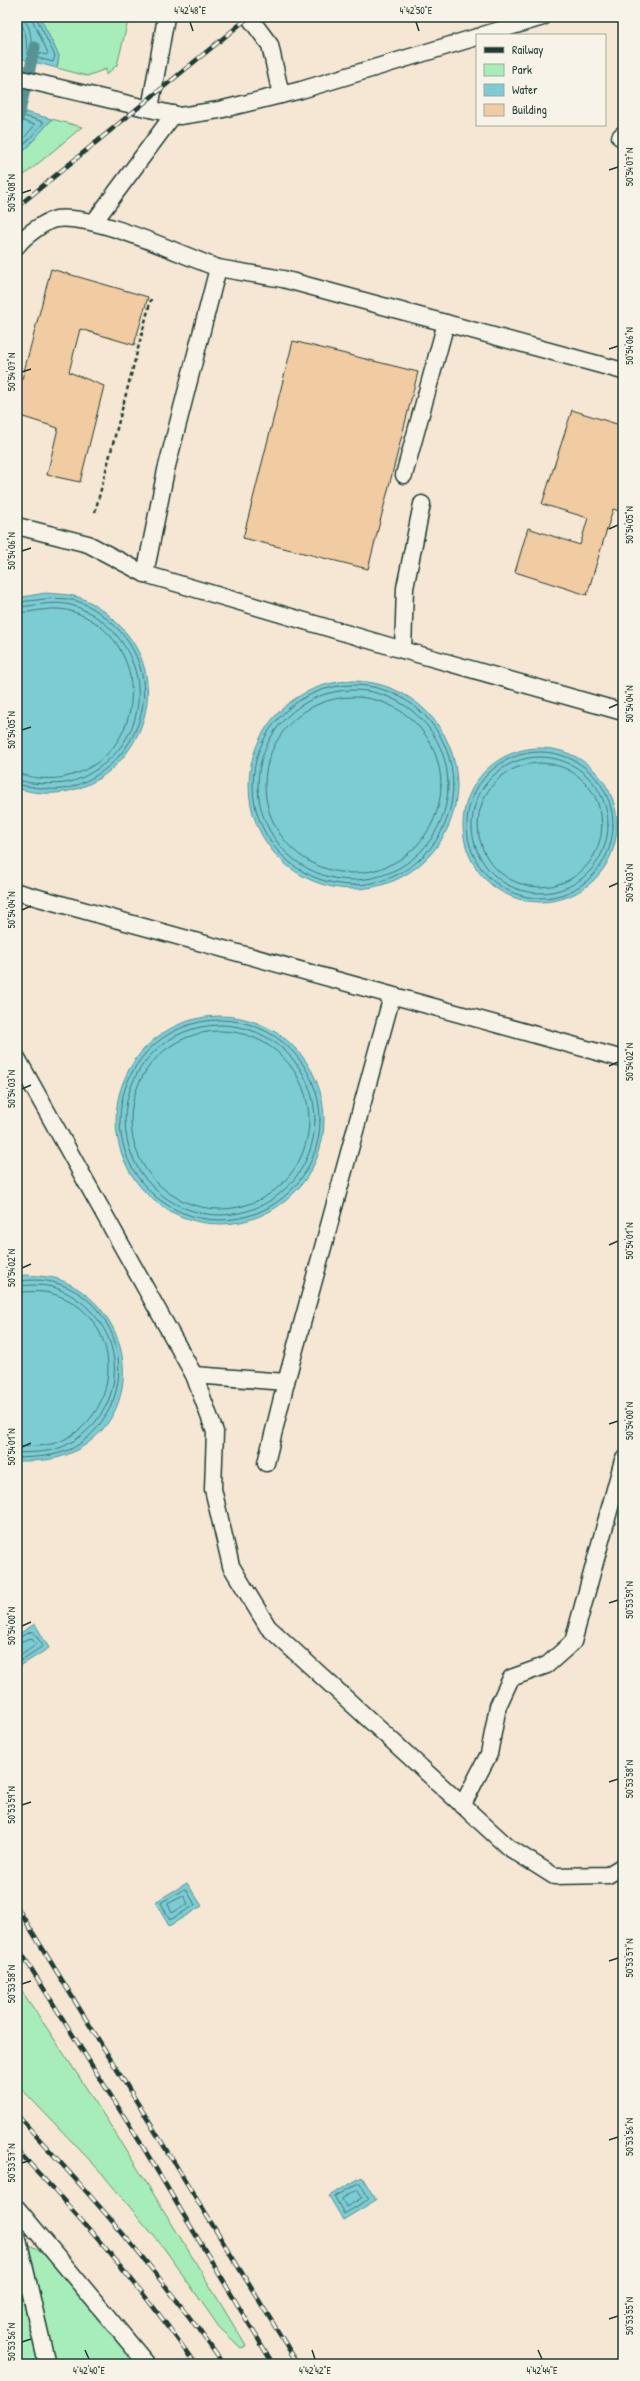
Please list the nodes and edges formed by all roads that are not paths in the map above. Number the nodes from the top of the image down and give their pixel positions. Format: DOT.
graph roads {
  1 [pos="166,17"];
  2 [pos="249,17"];
  3 [pos="543,17"];
  4 [pos="486,34"];
  5 [pos="476,37"];
  6 [pos="17,78"];
  7 [pos="281,95"];
  8 [pos="150,109"];
  9 [pos="174,114"];
  10 [pos="94,222"];
  11 [pos="17,246"];
  12 [pos="218,268"];
  13 [pos="446,323"];
  14 [pos="623,371"];
  15 [pos="404,475"];
  16 [pos="422,504"];
  17 [pos="17,526"];
  18 [pos="146,574"];
  19 [pos="403,650"];
  20 [pos="623,712"];
  21 [pos="17,892"];
  22 [pos="392,996"];
  23 [pos="17,1058"];
  24 [pos="623,1059"];
  25 [pos="194,1375"];
  26 [pos="286,1382"];
  27 [pos="623,1460"];
  28 [pos="266,1463"];
  29 [pos="462,1806"];
  30 [pos="623,1866"];
  31 [pos="17,2208"];
  32 [pos="17,2235"];
  33 [pos="47,2364"];
  34 [pos="146,2364"];
  1 -- 8 [label="lane"];
  2 -- 7 [label="lane"];
  3 -- 4 [label="lane"];
  5 -- 7 [label="lane"];
  6 -- 8 [label="lane"];
  7 -- 9 [label="lane"];
  8 -- 9 [label="lane"];
  9 -- 10 [label="lane"];
  10 -- 11 [label="lane"];
  10 -- 12 [label="lane"];
  12 -- 13 [label="lane"];
  12 -- 18 [label="lane"];
  13 -- 14 [label="lane"];
  13 -- 15 [label="lane"];
  16 -- 19 [label="lane"];
  17 -- 18 [label="lane"];
  18 -- 19 [label="lane"];
  19 -- 20 [label="lane"];
  21 -- 22 [label="lane"];
  22 -- 24 [label="lane"];
  22 -- 26 [label="lane"];
  23 -- 25 [label="lane"];
  25 -- 26 [label="lane"];
  25 -- 29 [label="lane"];
  26 -- 28 [label="lane"];
  27 -- 29 [label="lane"];
  29 -- 30 [label="lane"];
  31 -- 34 [label="lane"];
  32 -- 33 [label="lane"];
}
